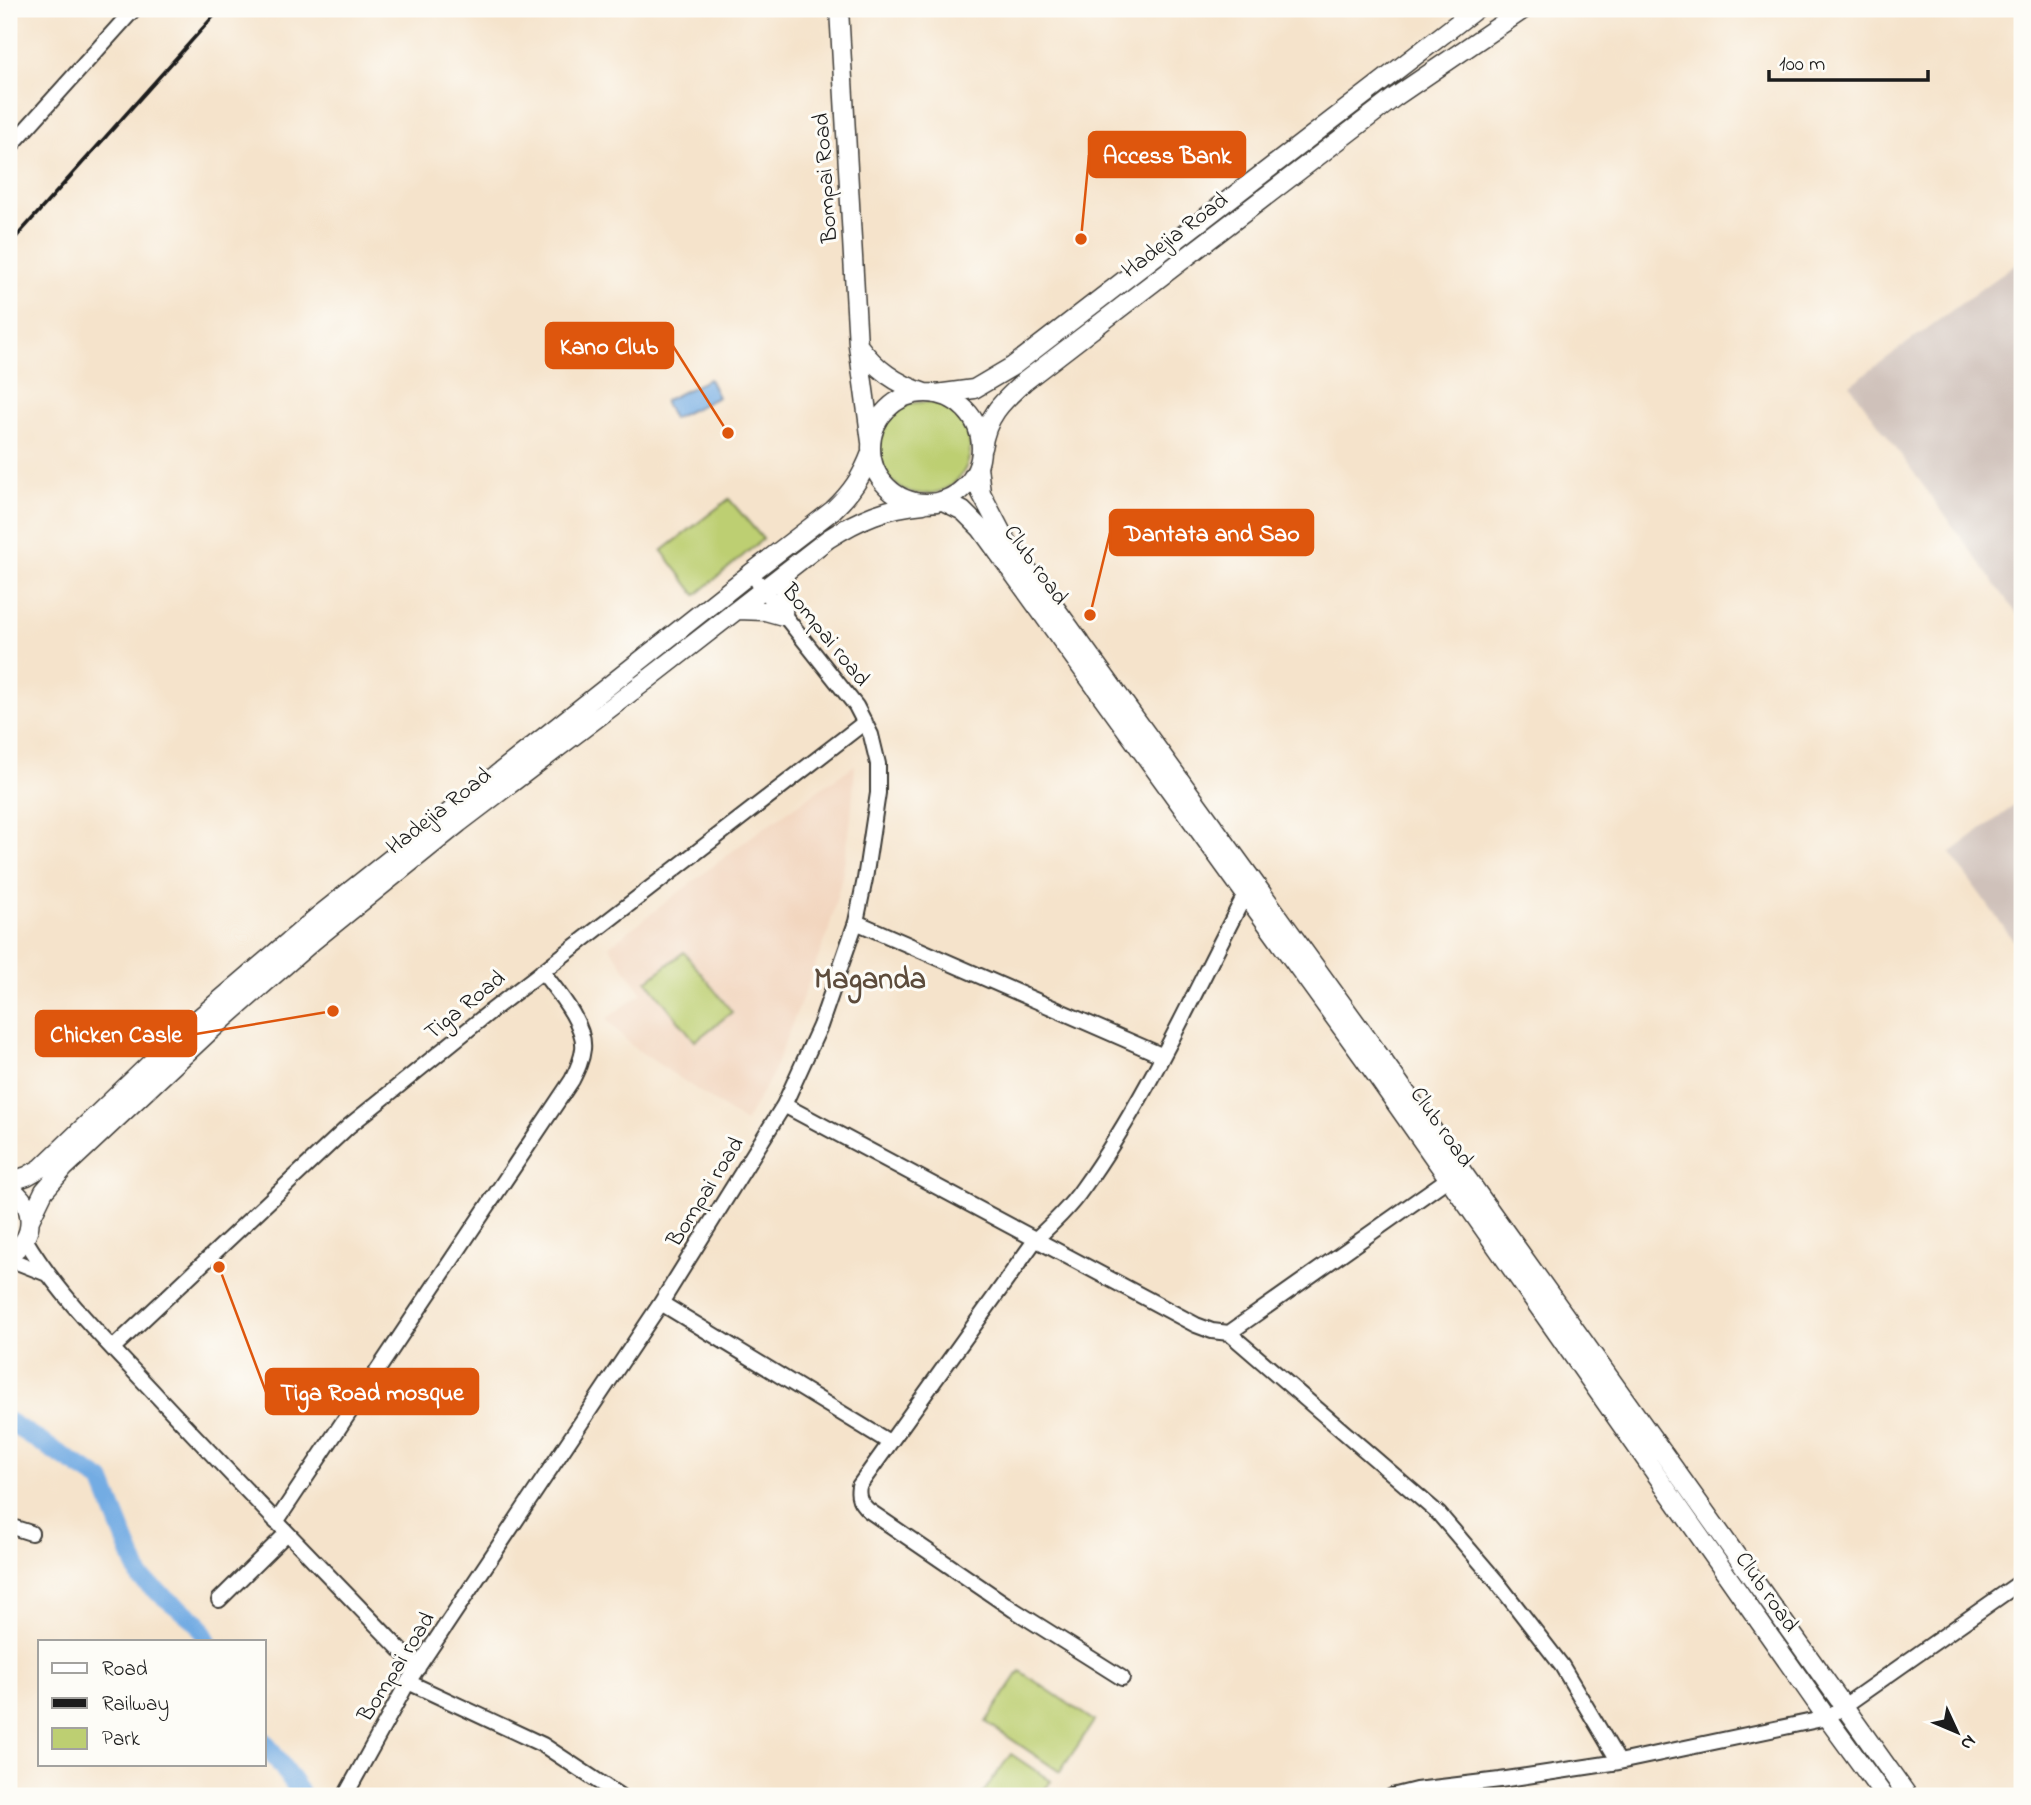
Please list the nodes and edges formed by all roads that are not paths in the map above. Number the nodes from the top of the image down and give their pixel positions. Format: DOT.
graph roads {
  1 [pos="134,9"];
  2 [pos="839,9"];
  3 [pos="1476,9"];
  4 [pos="1491,9"];
  5 [pos="1509,9"];
  6 [pos="1524,9"];
  7 [pos="1450,45"];
  8 [pos="1401,69"];
  9 [pos="1417,82"];
  10 [pos="9,148"];
  11 [pos="858,345"];
  12 [pos="931,393"];
  13 [pos="871,448"];
  14 [pos="982,448"];
  15 [pos="978,466"];
  16 [pos="943,501"];
  17 [pos="924,504"];
  18 [pos="751,573"];
  19 [pos="785,573"];
  20 [pos="763,590"];
  21 [pos="738,610"];
  22 [pos="783,615"];
  23 [pos="1079,653"];
  24 [pos="865,722"];
  25 [pos="1245,893"];
  26 [pos="856,922"];
  27 [pos="542,971"];
  28 [pos="1161,1055"];
  29 [pos="784,1105"];
  30 [pos="1447,1166"];
  31 [pos="9,1185"];
  32 [pos="30,1220"];
  33 [pos="25,1239"];
  34 [pos="1036,1239"];
  35 [pos="9,1256"];
  36 [pos="47,1274"];
  37 [pos="660,1303"];
  38 [pos="1229,1333"];
  39 [pos="113,1348"];
  40 [pos="889,1443"];
  41 [pos="276,1522"];
  42 [pos="9,1525"];
  43 [pos="31,1533"];
  44 [pos="287,1533"];
  45 [pos="2022,1581"];
  46 [pos="219,1601"];
  47 [pos="418,1668"];
  48 [pos="1122,1678"];
  49 [pos="408,1682"];
  50 [pos="1844,1706"];
  51 [pos="1827,1718"];
  52 [pos="1619,1762"];
  53 [pos="345,1796"];
  54 [pos="620,1796"];
  55 [pos="1392,1796"];
  56 [pos="1884,1796"];
  57 [pos="1908,1796"];
  1 -- 10 [label="street"];
  2 -- 11 [label="main road, Bompai Road"];
  3 -- 8 [label="main road, Hadejia Road"];
  4 -- 7 [label="main road"];
  5 -- 7 [label="main road"];
  6 -- 9 [label="main road, Hadejia Road"];
  7 -- 8 [label="main road"];
  7 -- 9 [label="main road"];
  8 -- 12 [label="main road, Hadejia Road"];
  9 -- 14 [label="main road, Hadejia Road"];
  11 -- 12 [label="main road"];
  11 -- 13 [label="main road, Bompai Road"];
  12 -- 13 [label="main road"];
  12 -- 14 [label="main road"];
  13 -- 17 [label="main road"];
  13 -- 18 [label="main road, Hadejia Road"];
  14 -- 15 [label="main road"];
  15 -- 16 [label="main road"];
  15 -- 23 [label="main road"];
  16 -- 17 [label="main road"];
  16 -- 23 [label="main road, Club road"];
  17 -- 19 [label="main road, Hadejia Road"];
  18 -- 20 [label="street, Bompai road"];
  18 -- 31 [label="main road, Hadejia Road"];
  19 -- 20 [label="main road, Hadejia Road"];
  19 -- 22 [label="main road"];
  20 -- 21 [label="main road, Hadejia Road"];
  20 -- 22 [label="street, Bompai road"];
  21 -- 22 [label="main road"];
  21 -- 32 [label="main road, Hadejia Road"];
  22 -- 24 [label="street, Bompai road"];
  23 -- 25 [label="main road, Club road"];
  23 -- 30 [label="main road"];
  24 -- 26 [label="street, Bompai road"];
  24 -- 27 [label="street, Tiga Road"];
  25 -- 28 [label="street"];
  25 -- 30 [label="main road, Club road"];
  26 -- 28 [label="street"];
  26 -- 29 [label="street, Bompai road"];
  27 -- 39 [label="street, Tiga Road"];
  27 -- 41 [label="street"];
  28 -- 34 [label="street"];
  29 -- 34 [label="street"];
  29 -- 37 [label="street, Bompai road"];
  30 -- 38 [label="street"];
  30 -- 50 [label="main road"];
  30 -- 51 [label="main road, Club road"];
  31 -- 32 [label="main road"];
  32 -- 33 [label="main road, Hadejia Road"];
  33 -- 35 [label="main road"];
  33 -- 36 [label="street"];
  34 -- 38 [label="street"];
  34 -- 40 [label="street"];
  35 -- 36 [label="street"];
  36 -- 39 [label="street"];
  37 -- 40 [label="street"];
  37 -- 47 [label="street, Bompai road"];
  38 -- 52 [label="street"];
  39 -- 41 [label="street"];
  40 -- 48 [label="street"];
  41 -- 44 [label="street"];
  42 -- 43 [label="street"];
  44 -- 46 [label="street"];
  44 -- 47 [label="street"];
  45 -- 50 [label="street"];
  47 -- 49 [label="street, Bompai road"];
  49 -- 53 [label="street, Bompai road"];
  49 -- 54 [label="street"];
  50 -- 51 [label="street"];
  50 -- 57 [label="main road"];
  51 -- 52 [label="street"];
  51 -- 56 [label="main road, Club road"];
  52 -- 55 [label="street"];
}
